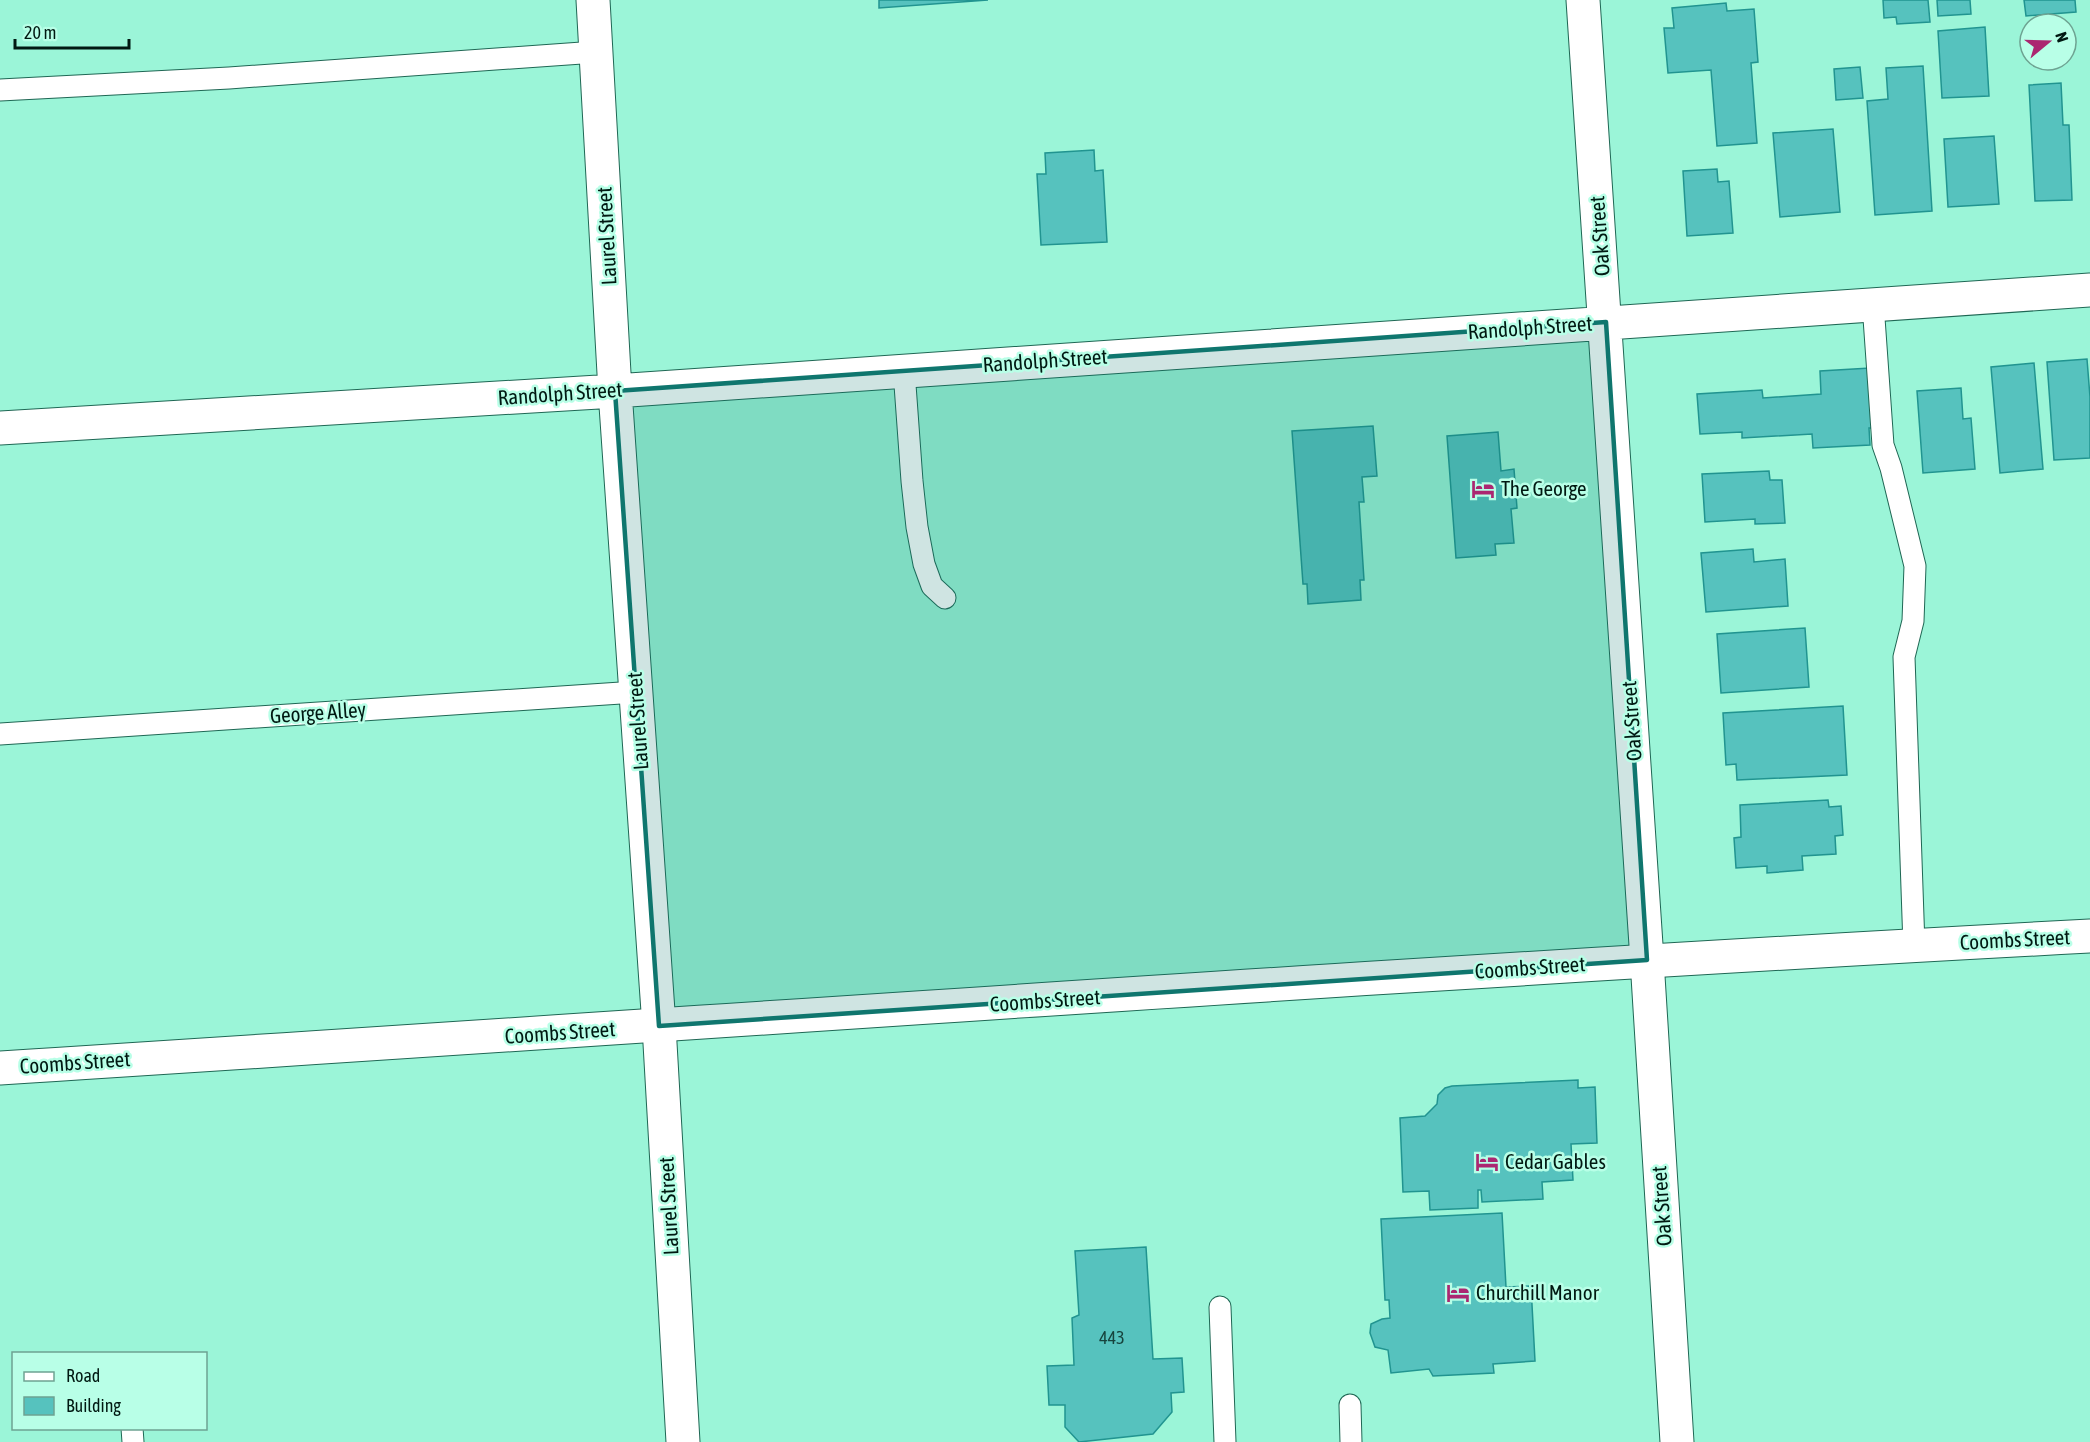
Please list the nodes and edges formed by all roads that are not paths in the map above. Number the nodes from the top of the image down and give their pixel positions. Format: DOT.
graph roads {
  1 [pos="593,0"];
  2 [pos="1583,0"];
  3 [pos="596,52"];
  4 [pos="0,90"];
  5 [pos="2090,290"];
  6 [pos="1873,304"];
  7 [pos="1606,322"];
  8 [pos="904,371"];
  9 [pos="615,391"];
  10 [pos="0,428"];
  11 [pos="945,598"];
  12 [pos="636,692"];
  13 [pos="0,734"];
  14 [pos="2090,936"];
  15 [pos="1914,946"];
  16 [pos="1647,960"];
  17 [pos="659,1026"];
  18 [pos="0,1068"];
  19 [pos="1220,1307"];
  20 [pos="1350,1405"];
  21 [pos="683,1442"];
  22 [pos="1225,1442"];
  23 [pos="1351,1442"];
  24 [pos="1677,1442"];
  1 -- 3 [label="street, Laurel Street"];
  2 -- 7 [label="street, Oak Street"];
  3 -- 4 [label="lane"];
  3 -- 9 [label="street, Laurel Street"];
  5 -- 6 [label="street, Randolph Street"];
  6 -- 7 [label="street, Randolph Street"];
  6 -- 15 [label="lane"];
  7 -- 8 [label="street, Randolph Street"];
  7 -- 16 [label="street, Oak Street"];
  8 -- 9 [label="street, Randolph Street"];
  8 -- 11 [label="lane"];
  9 -- 10 [label="street, Randolph Street"];
  9 -- 12 [label="street, Laurel Street"];
  12 -- 13 [label="lane, George Alley"];
  12 -- 17 [label="street, Laurel Street"];
  14 -- 15 [label="street, Coombs Street"];
  15 -- 16 [label="street, Coombs Street"];
  16 -- 17 [label="street, Coombs Street"];
  16 -- 24 [label="street, Oak Street"];
  17 -- 18 [label="street, Coombs Street"];
  17 -- 21 [label="street, Laurel Street"];
  19 -- 22 [label="lane"];
  20 -- 23 [label="lane"];
}
